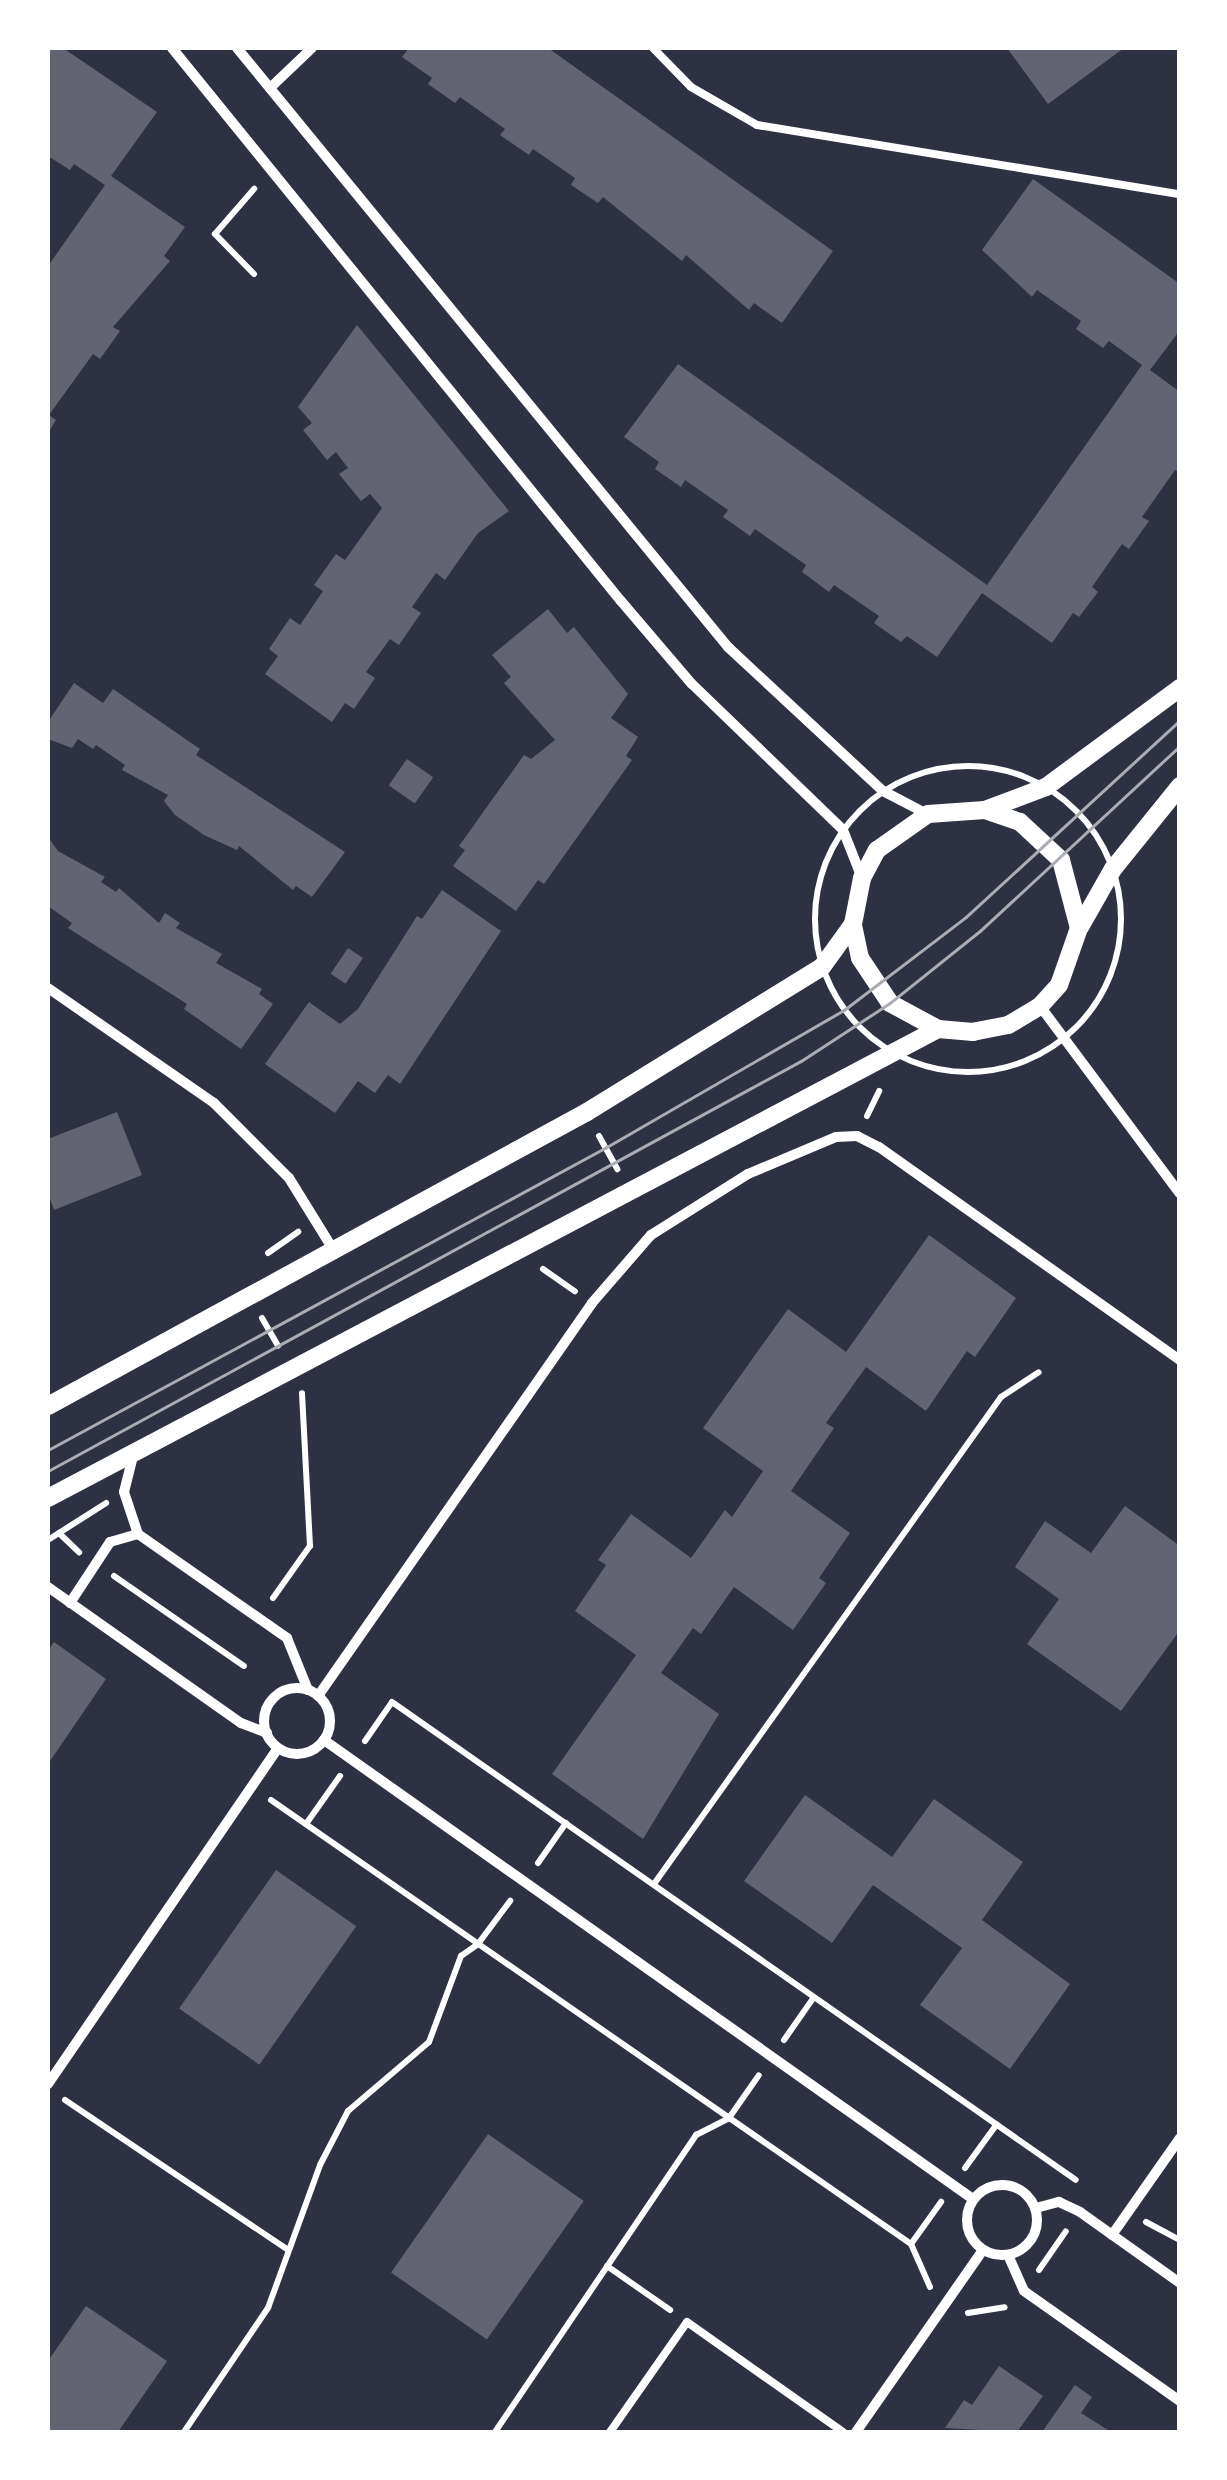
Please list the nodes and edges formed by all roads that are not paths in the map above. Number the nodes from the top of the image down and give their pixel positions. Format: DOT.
graph roads {
  1 [pos="172,48"];
  2 [pos="236,48"];
  3 [pos="312,48"];
  4 [pos="653,48"];
  5 [pos="270,88"];
  6 [pos="1180,194"];
  7 [pos="1180,688"];
  8 [pos="1180,786"];
  9 [pos="984,810"];
  10 [pos="928,814"];
  11 [pos="862,878"];
  12 [pos="853,924"];
  13 [pos="1079,928"];
  14 [pos="48,988"];
  15 [pos="1040,1006"];
  16 [pos="938,1029"];
  17 [pos="1180,1194"];
  18 [pos="334,1251"];
  19 [pos="1180,1360"];
  20 [pos="48,1406"];
  21 [pos="136,1446"];
  22 [pos="48,1498"];
  23 [pos="138,1534"];
  24 [pos="48,1587"];
  25 [pos="70,1603"];
  26 [pos="313,1693"];
  27 [pos="267,1733"];
  28 [pos="324,1740"];
  29 [pos="278,1748"];
  30 [pos="48,2086"];
  31 [pos="1180,2138"];
  32 [pos="974,2199"];
  33 [pos="1036,2208"];
  34 [pos="1112,2235"];
  35 [pos="983,2250"];
  36 [pos="1008,2255"];
  37 [pos="1180,2283"];
  38 [pos="1180,2401"];
  39 [pos="610,2432"];
  40 [pos="844,2432"];
  41 [pos="856,2432"];
  1 -- 11 [label="street"];
  2 -- 5 [label="street"];
  3 -- 5 [label="street"];
  4 -- 6 [label="lane"];
  5 -- 10 [label="street"];
  7 -- 9 [label="street"];
  8 -- 13 [label="street"];
  9 -- 10 [label="street"];
  9 -- 13 [label="street"];
  10 -- 11 [label="street"];
  11 -- 12 [label="street"];
  12 -- 16 [label="street"];
  12 -- 18 [label="street"];
  13 -- 15 [label="street"];
  14 -- 18 [label="street"];
  15 -- 16 [label="street"];
  15 -- 17 [label="street"];
  16 -- 21 [label="street"];
  18 -- 20 [label="street"];
  19 -- 26 [label="street"];
  21 -- 22 [label="street"];
  21 -- 23 [label="street"];
  23 -- 25 [label="street"];
  23 -- 26 [label="street"];
  24 -- 25 [label="street"];
  25 -- 27 [label="street"];
  26 -- 27 [label="street"];
  26 -- 28 [label="street"];
  27 -- 29 [label="street"];
  28 -- 29 [label="street"];
  28 -- 32 [label="street"];
  29 -- 30 [label="street"];
  31 -- 34 [label="street"];
  32 -- 33 [label="street"];
  32 -- 35 [label="street"];
  33 -- 34 [label="street"];
  33 -- 36 [label="street"];
  34 -- 37 [label="street"];
  35 -- 36 [label="street"];
  35 -- 41 [label="street"];
  36 -- 38 [label="street"];
  39 -- 40 [label="lane"];
}
